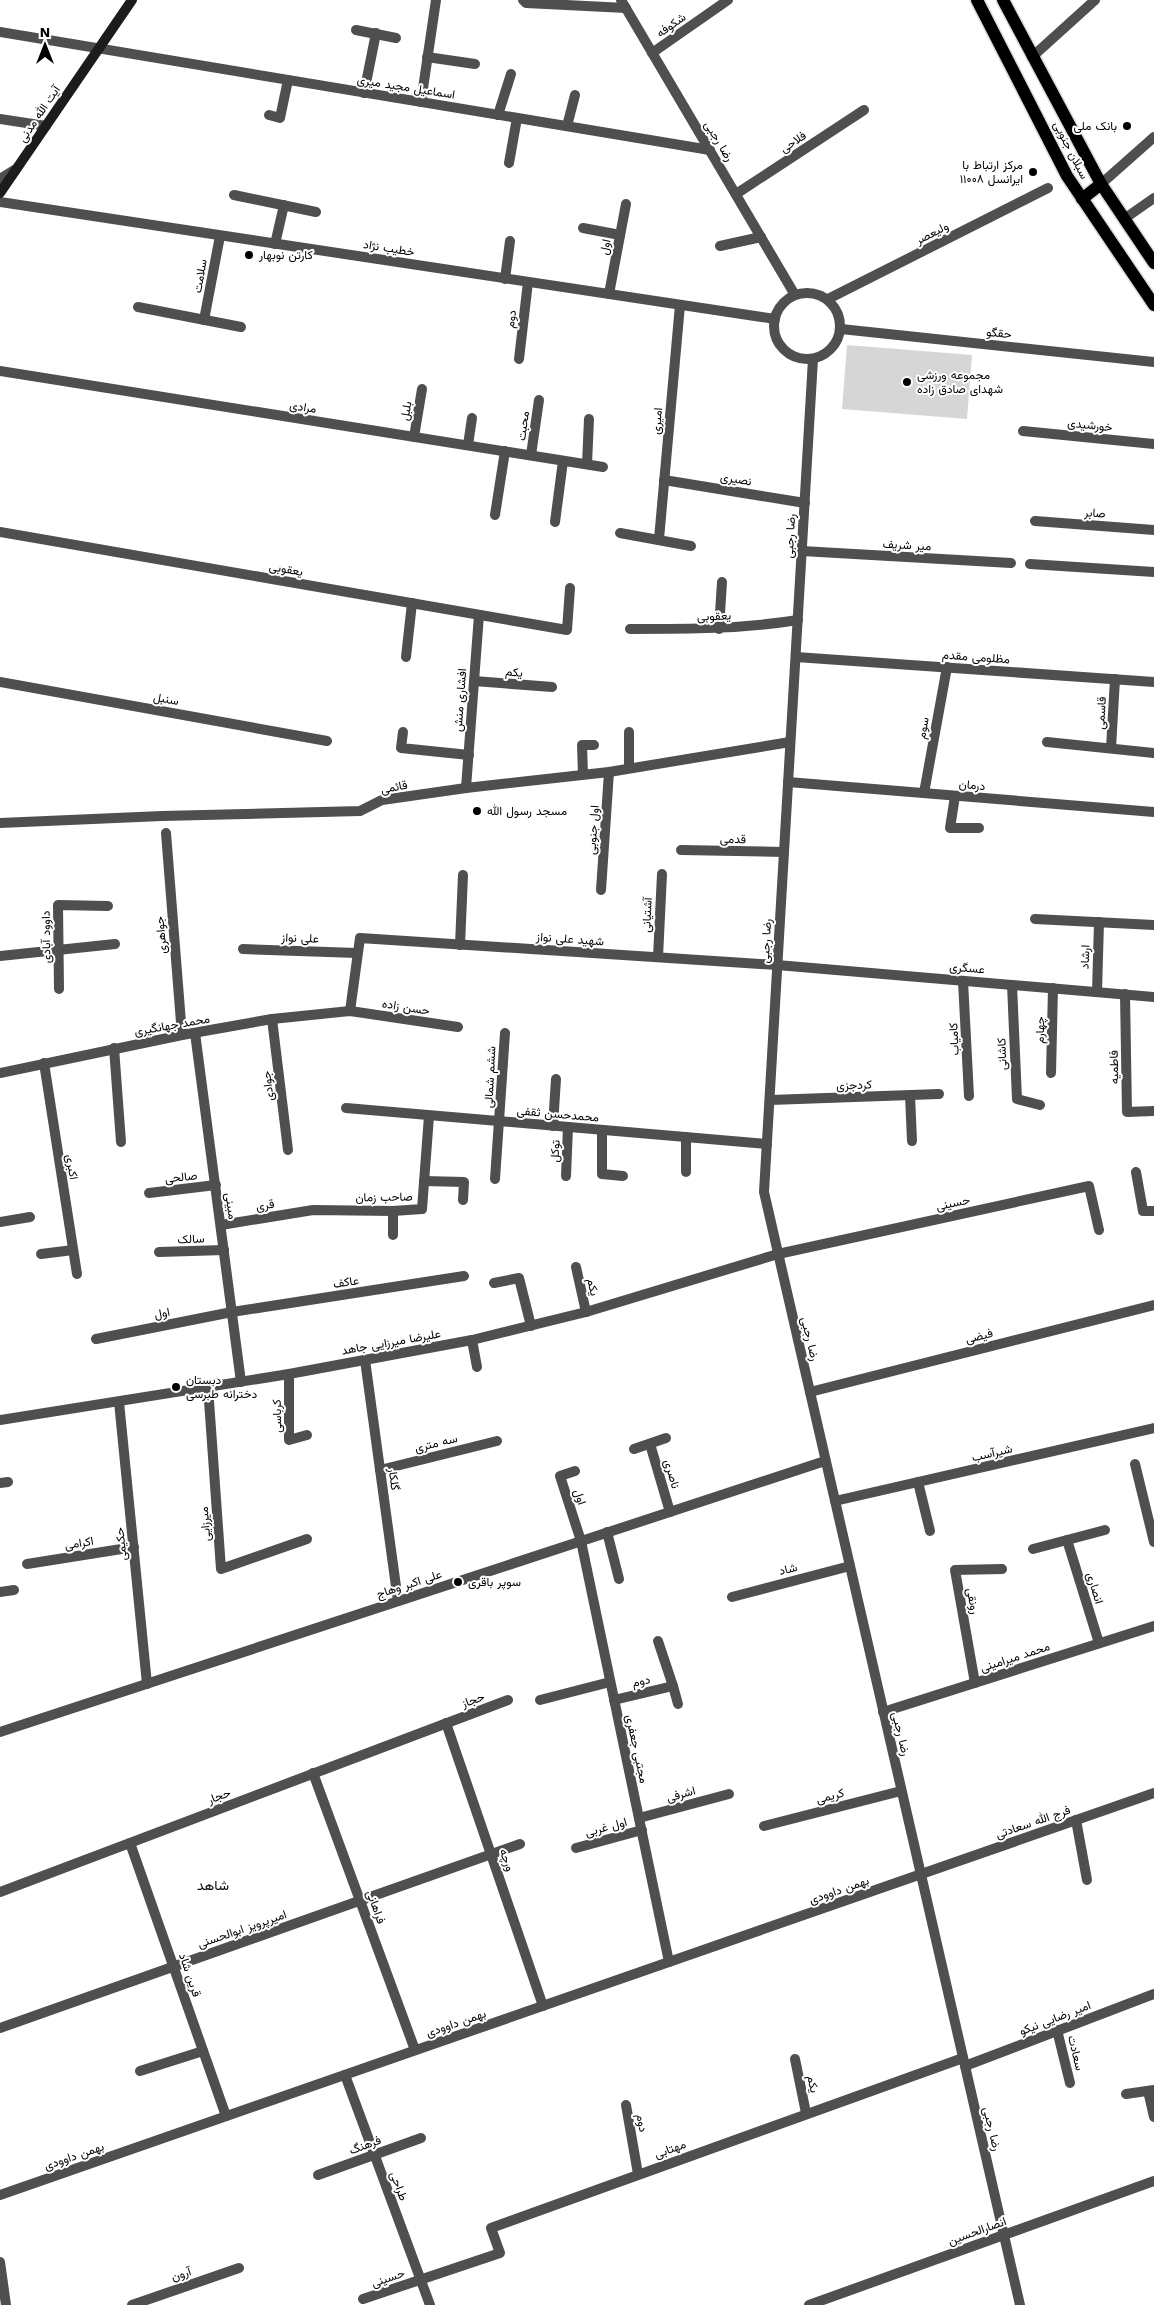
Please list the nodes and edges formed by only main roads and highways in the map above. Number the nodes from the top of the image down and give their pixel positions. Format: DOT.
graph roads {
  1 [pos="132,0"];
  2 [pos="977,0"];
  3 [pos="1003,0"];
  4 [pos="1101,184"];
  5 [pos="0,194"];
  6 [pos="1082,199"];
  7 [pos="1154,263"];
  8 [pos="1154,305"];
  1 -- 5 [label="main road, آیت الله مدنی"];
  2 -- 6 [label="main road, سبلان جنوبی"];
  3 -- 4 [label="main road, سبلان جنوبی"];
  4 -- 6 [label="main road"];
  4 -- 7 [label="main road, سبلان جنوبی"];
  6 -- 8 [label="main road, سبلان جنوبی"];
}
